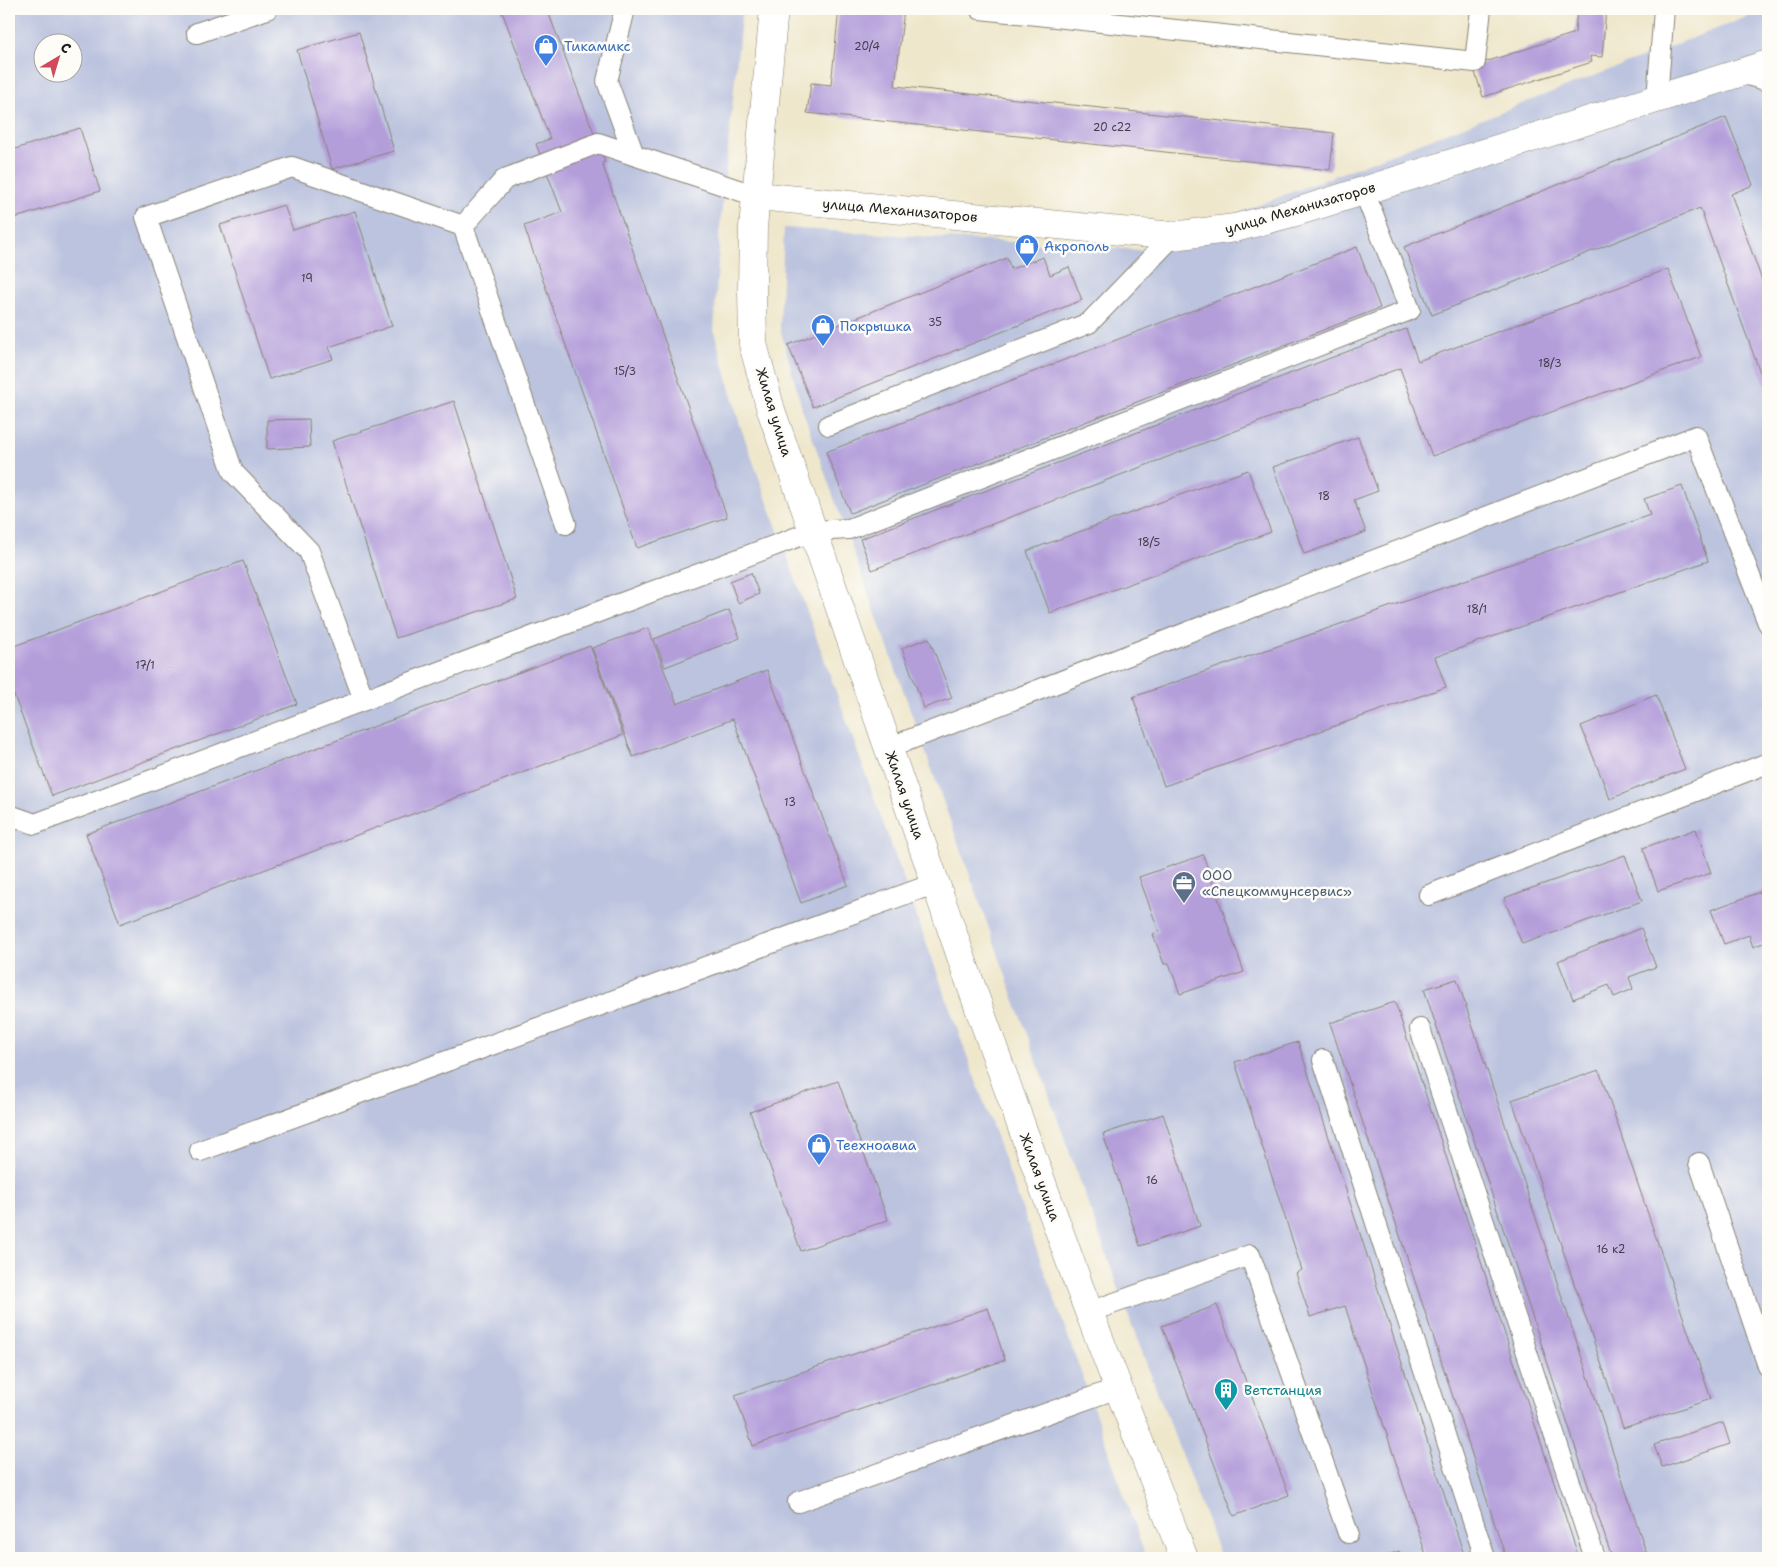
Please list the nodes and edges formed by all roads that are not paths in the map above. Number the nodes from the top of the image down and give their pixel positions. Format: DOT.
graph roads {
  1 [pos="267,9"];
  2 [pos="625,9"];
  3 [pos="774,9"];
  4 [pos="980,9"];
  5 [pos="1481,9"];
  6 [pos="1664,9"];
  7 [pos="197,33"];
  8 [pos="1768,64"];
  9 [pos="1740,72"];
  10 [pos="1768,72"];
  11 [pos="1768,81"];
  12 [pos="1657,99"];
  13 [pos="634,155"];
  14 [pos="1364,191"];
  15 [pos="756,196"];
  16 [pos="463,226"];
  17 [pos="1173,236"];
  18 [pos="829,425"];
  19 [pos="566,524"];
  20 [pos="813,531"];
  21 [pos="1768,623"];
  22 [pos="364,700"];
  23 [pos="888,748"];
  24 [pos="1768,763"];
  25 [pos="9,815"];
  26 [pos="936,883"];
  27 [pos="1429,894"];
  28 [pos="1420,1029"];
  29 [pos="1324,1060"];
  30 [pos="200,1152"];
  31 [pos="1699,1163"];
  32 [pos="1089,1312"];
  33 [pos="1768,1366"];
  34 [pos="1118,1388"];
  35 [pos="798,1502"];
  36 [pos="1348,1533"];
  37 [pos="1184,1558"];
  38 [pos="1485,1558"];
  39 [pos="1595,1558"];
  1 -- 7 [label="lane"];
  2 -- 13 [label="lane"];
  3 -- 15 [label="main road, Жилая улица"];
  4 -- 5 [label="lane"];
  6 -- 12 [label="lane"];
  8 -- 9 [label="main road, улица Механизаторов"];
  9 -- 10 [label="lane"];
  9 -- 11 [label="lane"];
  9 -- 12 [label="main road, улица Механизаторов"];
  12 -- 14 [label="main road, улица Механизаторов"];
  13 -- 15 [label="lane"];
  13 -- 16 [label="lane"];
  14 -- 17 [label="main road, улица Механизаторов"];
  14 -- 20 [label="lane"];
  15 -- 17 [label="main road, улица Механизаторов"];
  15 -- 20 [label="main road, Жилая улица"];
  16 -- 19 [label="lane"];
  16 -- 22 [label="lane"];
  17 -- 18 [label="lane"];
  20 -- 22 [label="lane"];
  20 -- 23 [label="main road, Жилая улица"];
  21 -- 23 [label="lane"];
  22 -- 25 [label="lane"];
  23 -- 26 [label="main road, Жилая улица"];
  24 -- 27 [label="lane"];
  26 -- 30 [label="lane"];
  26 -- 32 [label="main road, Жилая улица"];
  28 -- 39 [label="lane"];
  29 -- 38 [label="lane"];
  31 -- 33 [label="lane"];
  32 -- 34 [label="main road, Жилая улица"];
  32 -- 36 [label="lane"];
  34 -- 35 [label="lane"];
  34 -- 37 [label="main road, Жилая улица"];
}
